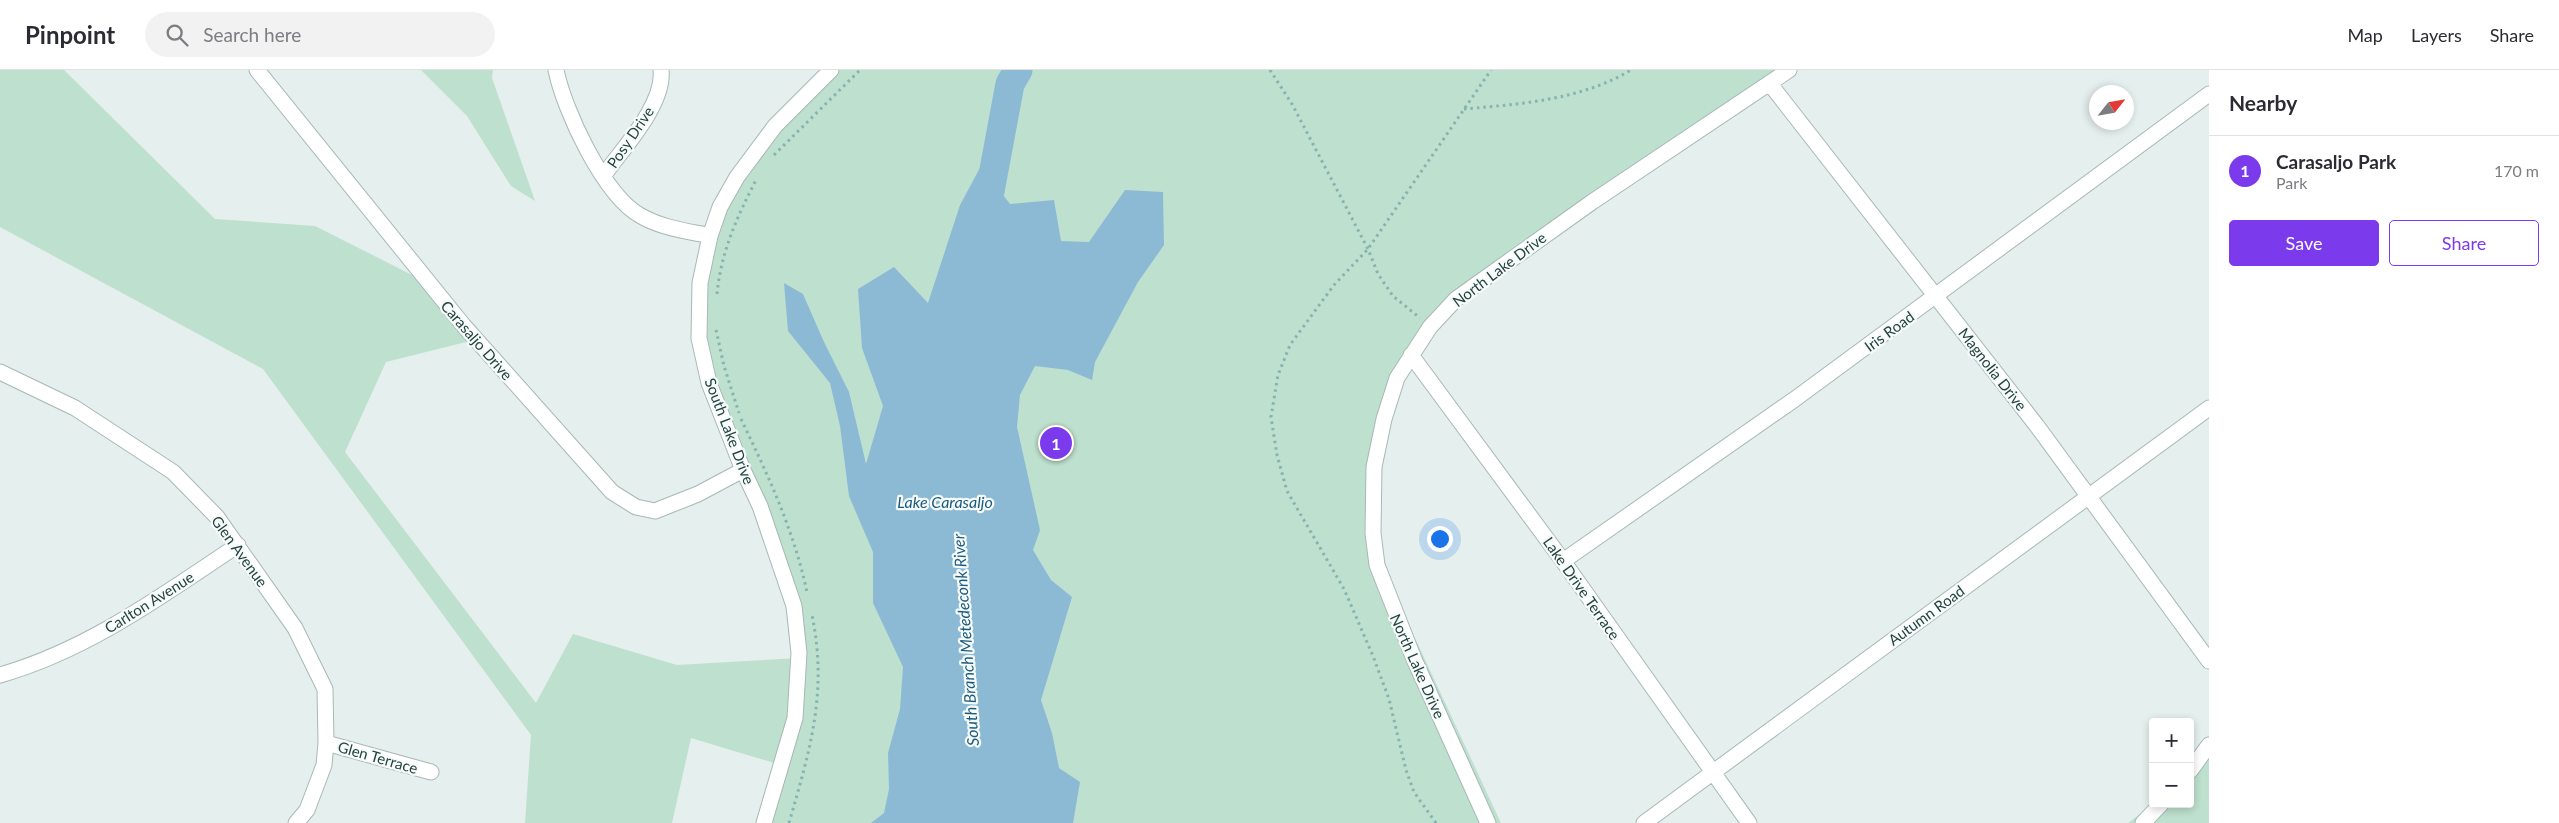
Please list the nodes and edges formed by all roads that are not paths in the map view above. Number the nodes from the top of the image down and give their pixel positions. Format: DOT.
graph roads {
  1 [pos="257,70"];
  2 [pos="556,70"];
  3 [pos="661,70"];
  4 [pos="831,70"];
  5 [pos="1789,70"];
  6 [pos="1770,84"];
  7 [pos="2209,94"];
  8 [pos="604,175"];
  9 [pos="710,236"];
  10 [pos="1937,296"];
  11 [pos="1411,355"];
  12 [pos="0,372"];
  13 [pos="2209,408"];
  14 [pos="743,470"];
  15 [pos="2088,496"];
  16 [pos="238,545"];
  17 [pos="1563,561"];
  18 [pos="2209,661"];
  19 [pos="0,675"];
  20 [pos="326,743"];
  21 [pos="2209,745"];
  22 [pos="2194,766"];
  23 [pos="430,772"];
  24 [pos="1712,773"];
  25 [pos="2157,808"];
  26 [pos="296,823"];
  27 [pos="764,823"];
  28 [pos="1488,823"];
  29 [pos="1644,823"];
  30 [pos="1749,823"];
  31 [pos="2143,823"];
  1 -- 14 [label="street, Carasaljo Drive"];
  2 -- 8 [label="street"];
  3 -- 8 [label="street, Posy Drive"];
  4 -- 9 [label="street, South Lake Drive"];
  5 -- 6 [label="street, North Lake Drive"];
  6 -- 10 [label="street, Magnolia Drive"];
  6 -- 11 [label="street, North Lake Drive"];
  7 -- 10 [label="street, Iris Road"];
  8 -- 9 [label="street"];
  9 -- 14 [label="street, South Lake Drive"];
  10 -- 15 [label="street, Magnolia Drive"];
  10 -- 17 [label="street, Iris Road"];
  11 -- 17 [label="street, Lake Drive Terrace"];
  11 -- 28 [label="street, North Lake Drive"];
  12 -- 16 [label="street, Glen Avenue"];
  13 -- 15 [label="street, Autumn Road"];
  14 -- 27 [label="street, South Lake Drive"];
  15 -- 18 [label="street, Magnolia Drive"];
  15 -- 24 [label="street, Autumn Road"];
  16 -- 19 [label="street, Carlton Avenue"];
  16 -- 20 [label="street, Glen Avenue"];
  17 -- 24 [label="street, Lake Drive Terrace"];
  20 -- 23 [label="street, Glen Terrace"];
  20 -- 26 [label="street, Glen Avenue"];
  21 -- 22 [label="street"];
  24 -- 29 [label="street, Autumn Road"];
  24 -- 30 [label="street, Lake Drive Terrace"];
  25 -- 31 [label="street"];
}
